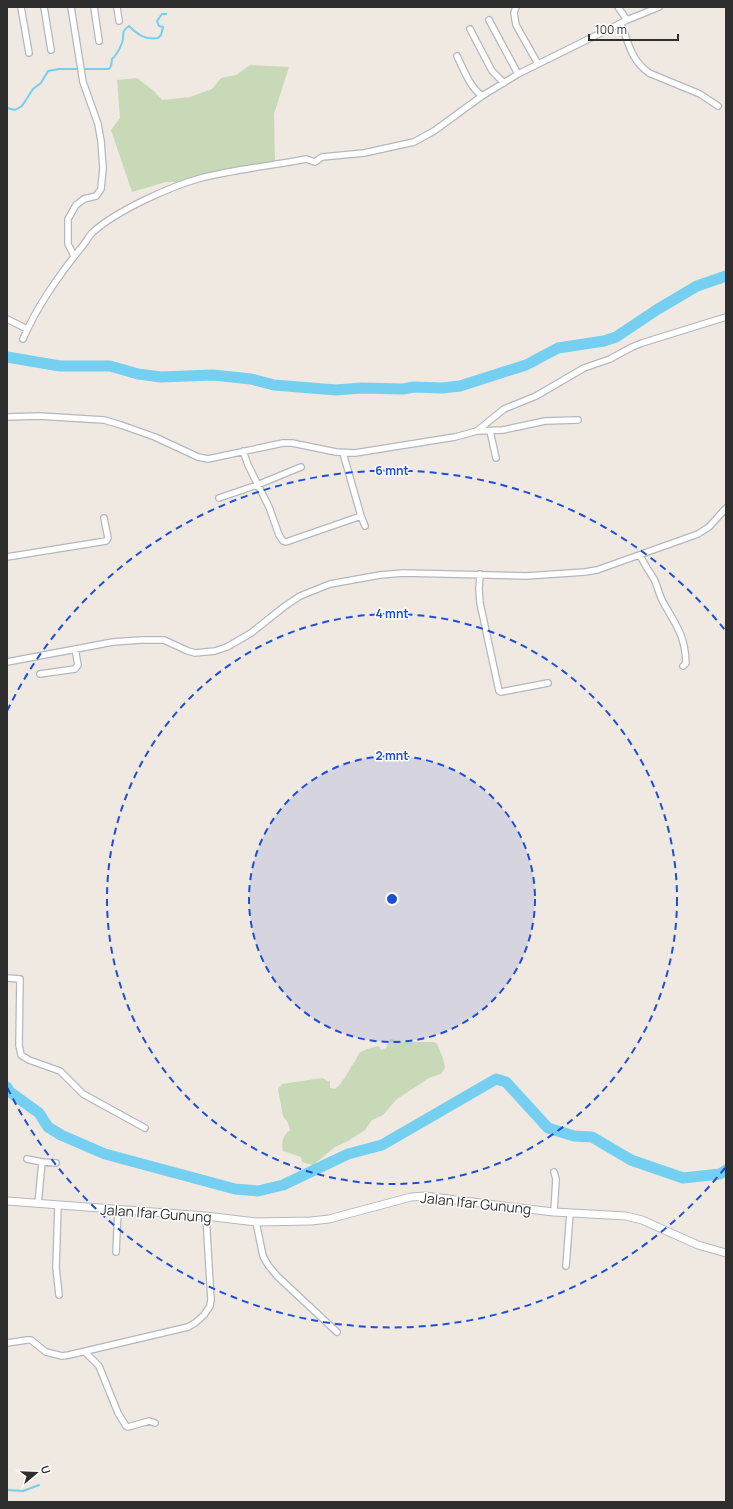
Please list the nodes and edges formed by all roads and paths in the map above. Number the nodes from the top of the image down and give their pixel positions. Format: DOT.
graph roads {
  1 [pos="21,7"];
  2 [pos="44,7"];
  3 [pos="70,7"];
  4 [pos="94,7"];
  5 [pos="117,7"];
  6 [pos="516,7"];
  7 [pos="618,7"];
  8 [pos="659,7"];
  9 [pos="489,20"];
  10 [pos="627,20"];
  11 [pos="119,21"];
  12 [pos="621,24"];
  13 [pos="470,29"];
  14 [pos="99,41"];
  15 [pos="51,50"];
  16 [pos="29,53"];
  17 [pos="457,56"];
  18 [pos="538,64"];
  19 [pos="518,74"];
  20 [pos="504,83"];
  21 [pos="482,96"];
  22 [pos="718,106"];
  23 [pos="74,256"];
  24 [pos="726,317"];
  25 [pos="7,319"];
  26 [pos="27,329"];
  27 [pos="23,339"];
  28 [pos="7,417"];
  29 [pos="578,420"];
  30 [pos="477,431"];
  31 [pos="490,431"];
  32 [pos="243,452"];
  33 [pos="343,453"];
  34 [pos="496,458"];
  35 [pos="301,467"];
  36 [pos="257,485"];
  37 [pos="219,498"];
  38 [pos="726,508"];
  39 [pos="361,516"];
  40 [pos="104,518"];
  41 [pos="365,526"];
  42 [pos="640,555"];
  43 [pos="7,557"];
  44 [pos="480,574"];
  45 [pos="74,649"];
  46 [pos="7,662"];
  47 [pos="683,666"];
  48 [pos="40,674"];
  49 [pos="548,683"];
  50 [pos="7,978"];
  51 [pos="145,1128"];
  52 [pos="27,1159"];
  53 [pos="42,1162"];
  54 [pos="56,1163"];
  55 [pos="554,1172"];
  56 [pos="7,1201"];
  57 [pos="38,1204"];
  58 [pos="58,1206"];
  59 [pos="118,1210"];
  60 [pos="554,1212"];
  61 [pos="570,1213"];
  62 [pos="206,1216"];
  63 [pos="256,1222"];
  64 [pos="116,1252"];
  65 [pos="726,1253"];
  66 [pos="566,1266"];
  67 [pos="59,1295"];
  68 [pos="337,1332"];
  69 [pos="7,1343"];
  70 [pos="85,1352"];
  71 [pos="155,1423"];
  1 -- 16 [label="street"];
  2 -- 15 [label="street"];
  3 -- 23 [label="street"];
  4 -- 14 [label="street"];
  5 -- 11 [label="street"];
  6 -- 18 [label="street"];
  7 -- 10 [label="street"];
  8 -- 10 [label="street"];
  9 -- 19 [label="street"];
  10 -- 12 [label="street"];
  12 -- 18 [label="street"];
  12 -- 22 [label="street"];
  13 -- 20 [label="street"];
  17 -- 21 [label="street"];
  18 -- 19 [label="street"];
  19 -- 20 [label="street"];
  20 -- 21 [label="street"];
  21 -- 23 [label="street"];
  23 -- 26 [label="street"];
  24 -- 30 [label="street"];
  25 -- 26 [label="street"];
  26 -- 27 [label="street"];
  28 -- 32 [label="street"];
  29 -- 31 [label="street"];
  30 -- 31 [label="street"];
  30 -- 33 [label="street"];
  31 -- 34 [label="street"];
  32 -- 33 [label="street"];
  32 -- 36 [label="street"];
  33 -- 39 [label="street"];
  35 -- 36 [label="street"];
  36 -- 37 [label="street"];
  36 -- 39 [label="street"];
  38 -- 42 [label="street"];
  39 -- 41 [label="street"];
  40 -- 43 [label="street"];
  42 -- 44 [label="street"];
  42 -- 47 [label="street"];
  44 -- 45 [label="street"];
  44 -- 49 [label="street"];
  45 -- 46 [label="street"];
  45 -- 48 [label="street"];
  50 -- 51 [label="street"];
  52 -- 53 [label="street"];
  53 -- 54 [label="street"];
  53 -- 57 [label="street"];
  55 -- 60 [label="street"];
  56 -- 57 [label="street, Jalan Ifar Gunung"];
  57 -- 58 [label="street, Jalan Ifar Gunung"];
  58 -- 59 [label="street, Jalan Ifar Gunung"];
  58 -- 67 [label="street"];
  59 -- 62 [label="street, Jalan Ifar Gunung"];
  59 -- 64 [label="street"];
  60 -- 61 [label="street, Jalan Ifar Gunung"];
  60 -- 63 [label="street, Jalan Ifar Gunung"];
  61 -- 65 [label="street, Jalan Ifar Gunung"];
  61 -- 66 [label="street"];
  62 -- 63 [label="street, Jalan Ifar Gunung"];
  62 -- 70 [label="street"];
  63 -- 68 [label="street"];
  69 -- 70 [label="street"];
  70 -- 71 [label="street"];
}
